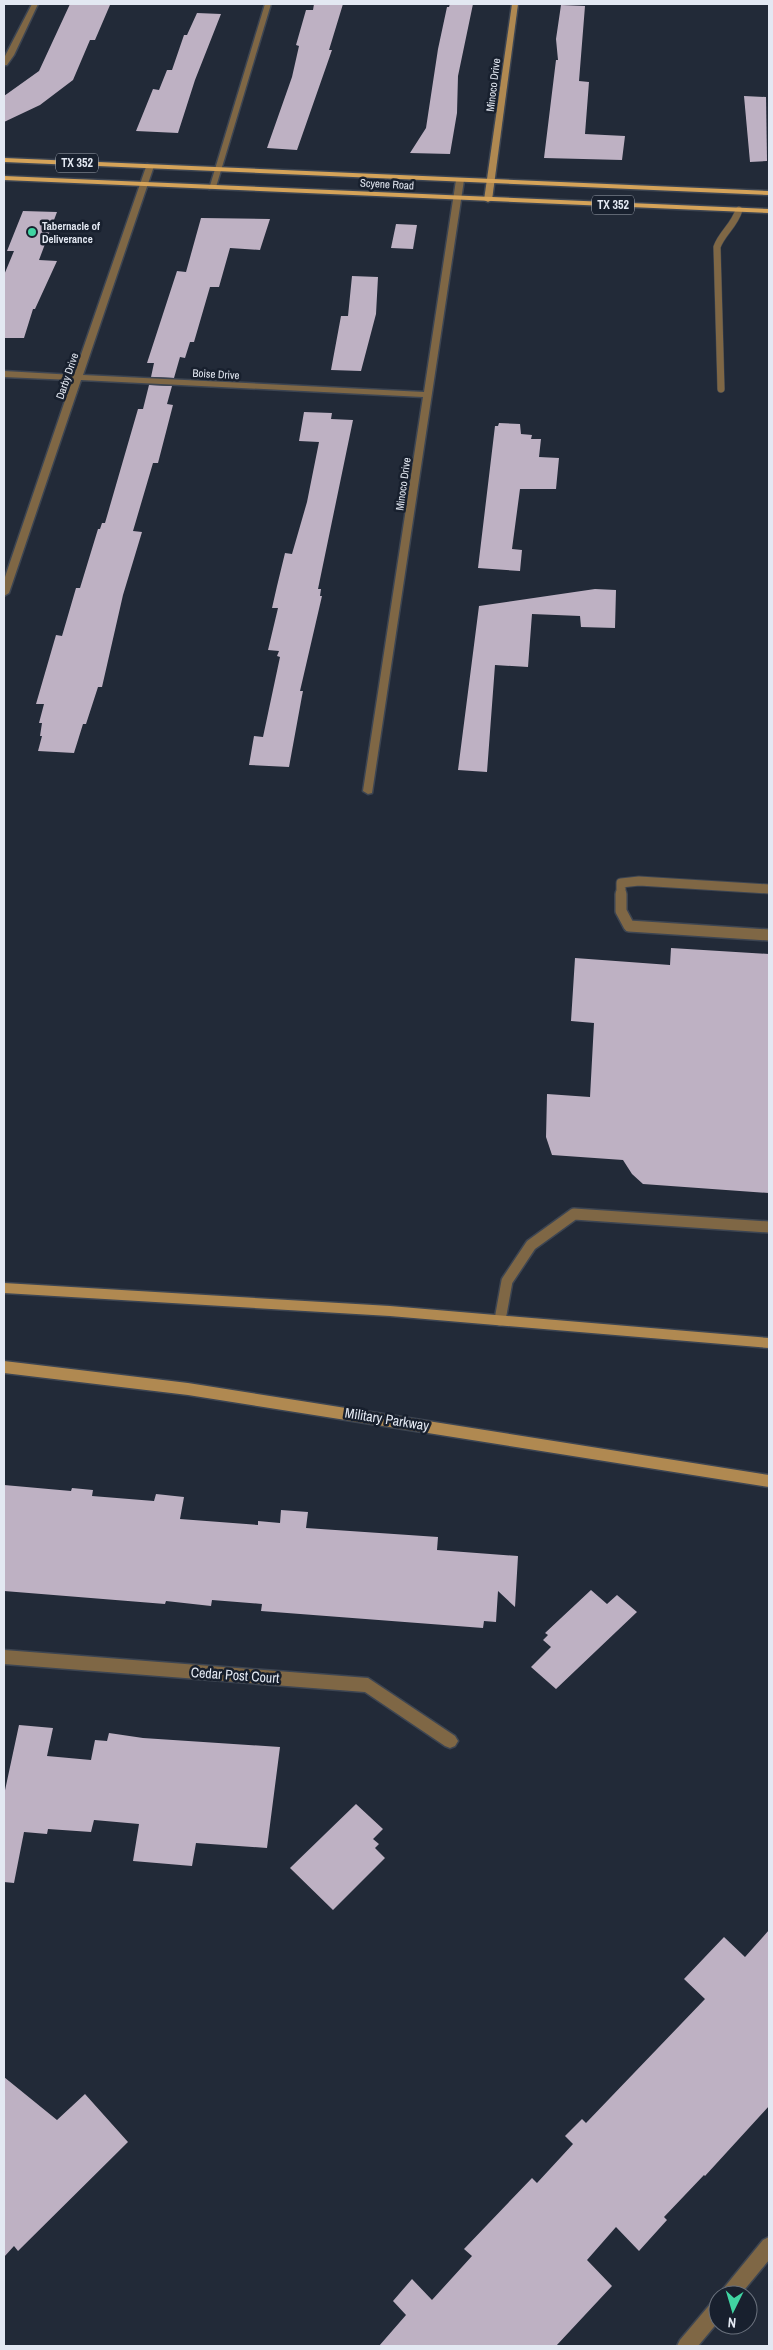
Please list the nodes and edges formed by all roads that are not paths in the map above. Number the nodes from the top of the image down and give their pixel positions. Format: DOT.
graph roads {
  1 [pos="35,4"];
  2 [pos="268,4"];
  3 [pos="515,4"];
  4 [pos="4,63"];
  5 [pos="4,160"];
  6 [pos="150,166"];
  7 [pos="218,169"];
  8 [pos="4,178"];
  9 [pos="460,180"];
  10 [pos="491,181"];
  11 [pos="144,184"];
  12 [pos="212,188"];
  13 [pos="769,193"];
  14 [pos="457,198"];
  15 [pos="488,200"];
  16 [pos="739,210"];
  17 [pos="769,211"];
  18 [pos="4,374"];
  19 [pos="78,378"];
  20 [pos="721,389"];
  21 [pos="427,395"];
  22 [pos="4,593"];
  23 [pos="368,791"];
  24 [pos="769,889"];
  25 [pos="769,935"];
  26 [pos="769,1228"];
  27 [pos="4,1288"];
  28 [pos="500,1320"];
  29 [pos="769,1343"];
  30 [pos="4,1367"];
  31 [pos="769,1481"];
  32 [pos="4,1657"];
  33 [pos="450,1741"];
  34 [pos="769,2246"];
  35 [pos="737,2285"];
  36 [pos="708,2320"];
  37 [pos="686,2346"];
  1 -- 4 [label="street"];
  2 -- 7 [label="street"];
  3 -- 10 [label="main road, Minoco Drive"];
  5 -- 6 [label="main road, Scyene Road / TX 352"];
  6 -- 7 [label="main road, Scyene Road / TX 352"];
  6 -- 11 [label="street, Darby Drive"];
  7 -- 9 [label="main road, Scyene Road / TX 352"];
  7 -- 12 [label="street"];
  8 -- 11 [label="main road, Scyene Road / TX 352"];
  9 -- 10 [label="main road, Scyene Road / TX 352"];
  9 -- 14 [label="street, Minoco Drive"];
  10 -- 13 [label="main road, Scyene Road / TX 352"];
  10 -- 15 [label="main road, Minoco Drive"];
  11 -- 12 [label="main road, Scyene Road / TX 352"];
  11 -- 19 [label="street, Darby Drive"];
  12 -- 14 [label="main road, Scyene Road / TX 352"];
  14 -- 15 [label="main road, Scyene Road / TX 352"];
  14 -- 21 [label="street, Minoco Drive"];
  15 -- 16 [label="main road, Scyene Road / TX 352"];
  16 -- 17 [label="main road, Scyene Road / TX 352"];
  16 -- 20 [label="lane"];
  18 -- 19 [label="street, Boise Drive"];
  19 -- 21 [label="street, Boise Drive"];
  19 -- 22 [label="street, Darby Drive"];
  21 -- 23 [label="street, Minoco Drive"];
  24 -- 25 [label="lane"];
  26 -- 28 [label="lane"];
  27 -- 28 [label="main road"];
  28 -- 29 [label="main road"];
  30 -- 31 [label="main road, Military Parkway"];
  32 -- 33 [label="street, Cedar Post Court"];
  34 -- 35 [label="street"];
  36 -- 37 [label="street"];
}
